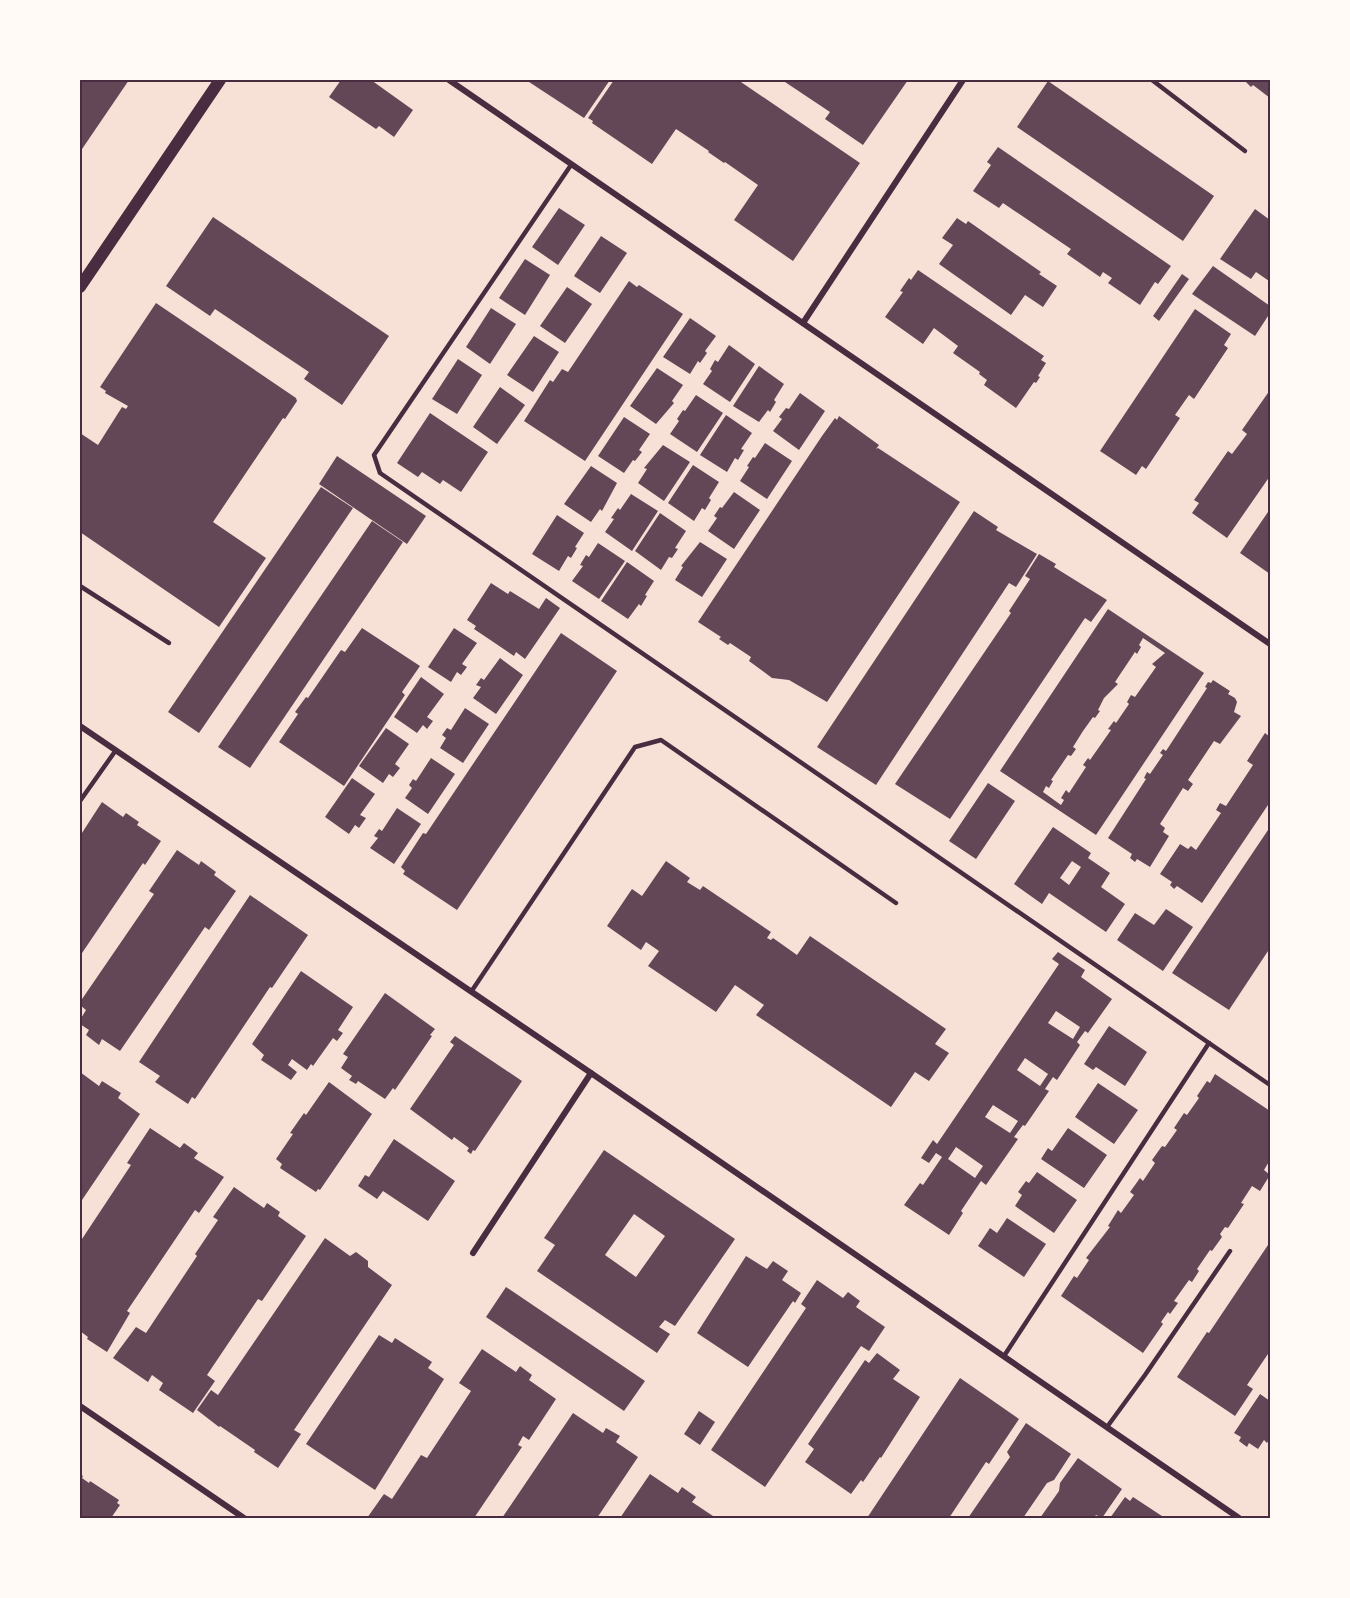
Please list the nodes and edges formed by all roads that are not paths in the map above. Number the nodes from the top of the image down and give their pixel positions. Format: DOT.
graph roads {
  1 [pos="220,80"];
  2 [pos="449,80"];
  3 [pos="963,80"];
  4 [pos="1152,80"];
  5 [pos="1245,151"];
  6 [pos="571,165"];
  7 [pos="80,287"];
  8 [pos="803,323"];
  9 [pos="80,586"];
  10 [pos="169,643"];
  11 [pos="1270,644"];
  12 [pos="80,726"];
  13 [pos="116,750"];
  14 [pos="80,801"];
  15 [pos="896,903"];
  16 [pos="471,992"];
  17 [pos="1209,1043"];
  18 [pos="591,1073"];
  19 [pos="1270,1085"];
  20 [pos="1230,1251"];
  21 [pos="474,1253"];
  22 [pos="1004,1356"];
  23 [pos="80,1406"];
  24 [pos="1107,1427"];
  25 [pos="244,1518"];
  26 [pos="1239,1518"];
  1 -- 7 [label="main road"];
  2 -- 6 [label="street"];
  3 -- 8 [label="street"];
  4 -- 5 [label="lane"];
  6 -- 8 [label="street"];
  6 -- 17 [label="lane"];
  8 -- 11 [label="street"];
  9 -- 10 [label="lane"];
  12 -- 13 [label="street"];
  13 -- 14 [label="lane"];
  13 -- 16 [label="street"];
  15 -- 16 [label="lane"];
  16 -- 18 [label="street"];
  17 -- 19 [label="lane"];
  17 -- 22 [label="lane"];
  18 -- 21 [label="street"];
  18 -- 22 [label="street"];
  20 -- 24 [label="lane"];
  22 -- 24 [label="street"];
  23 -- 25 [label="street"];
  24 -- 26 [label="street"];
}
